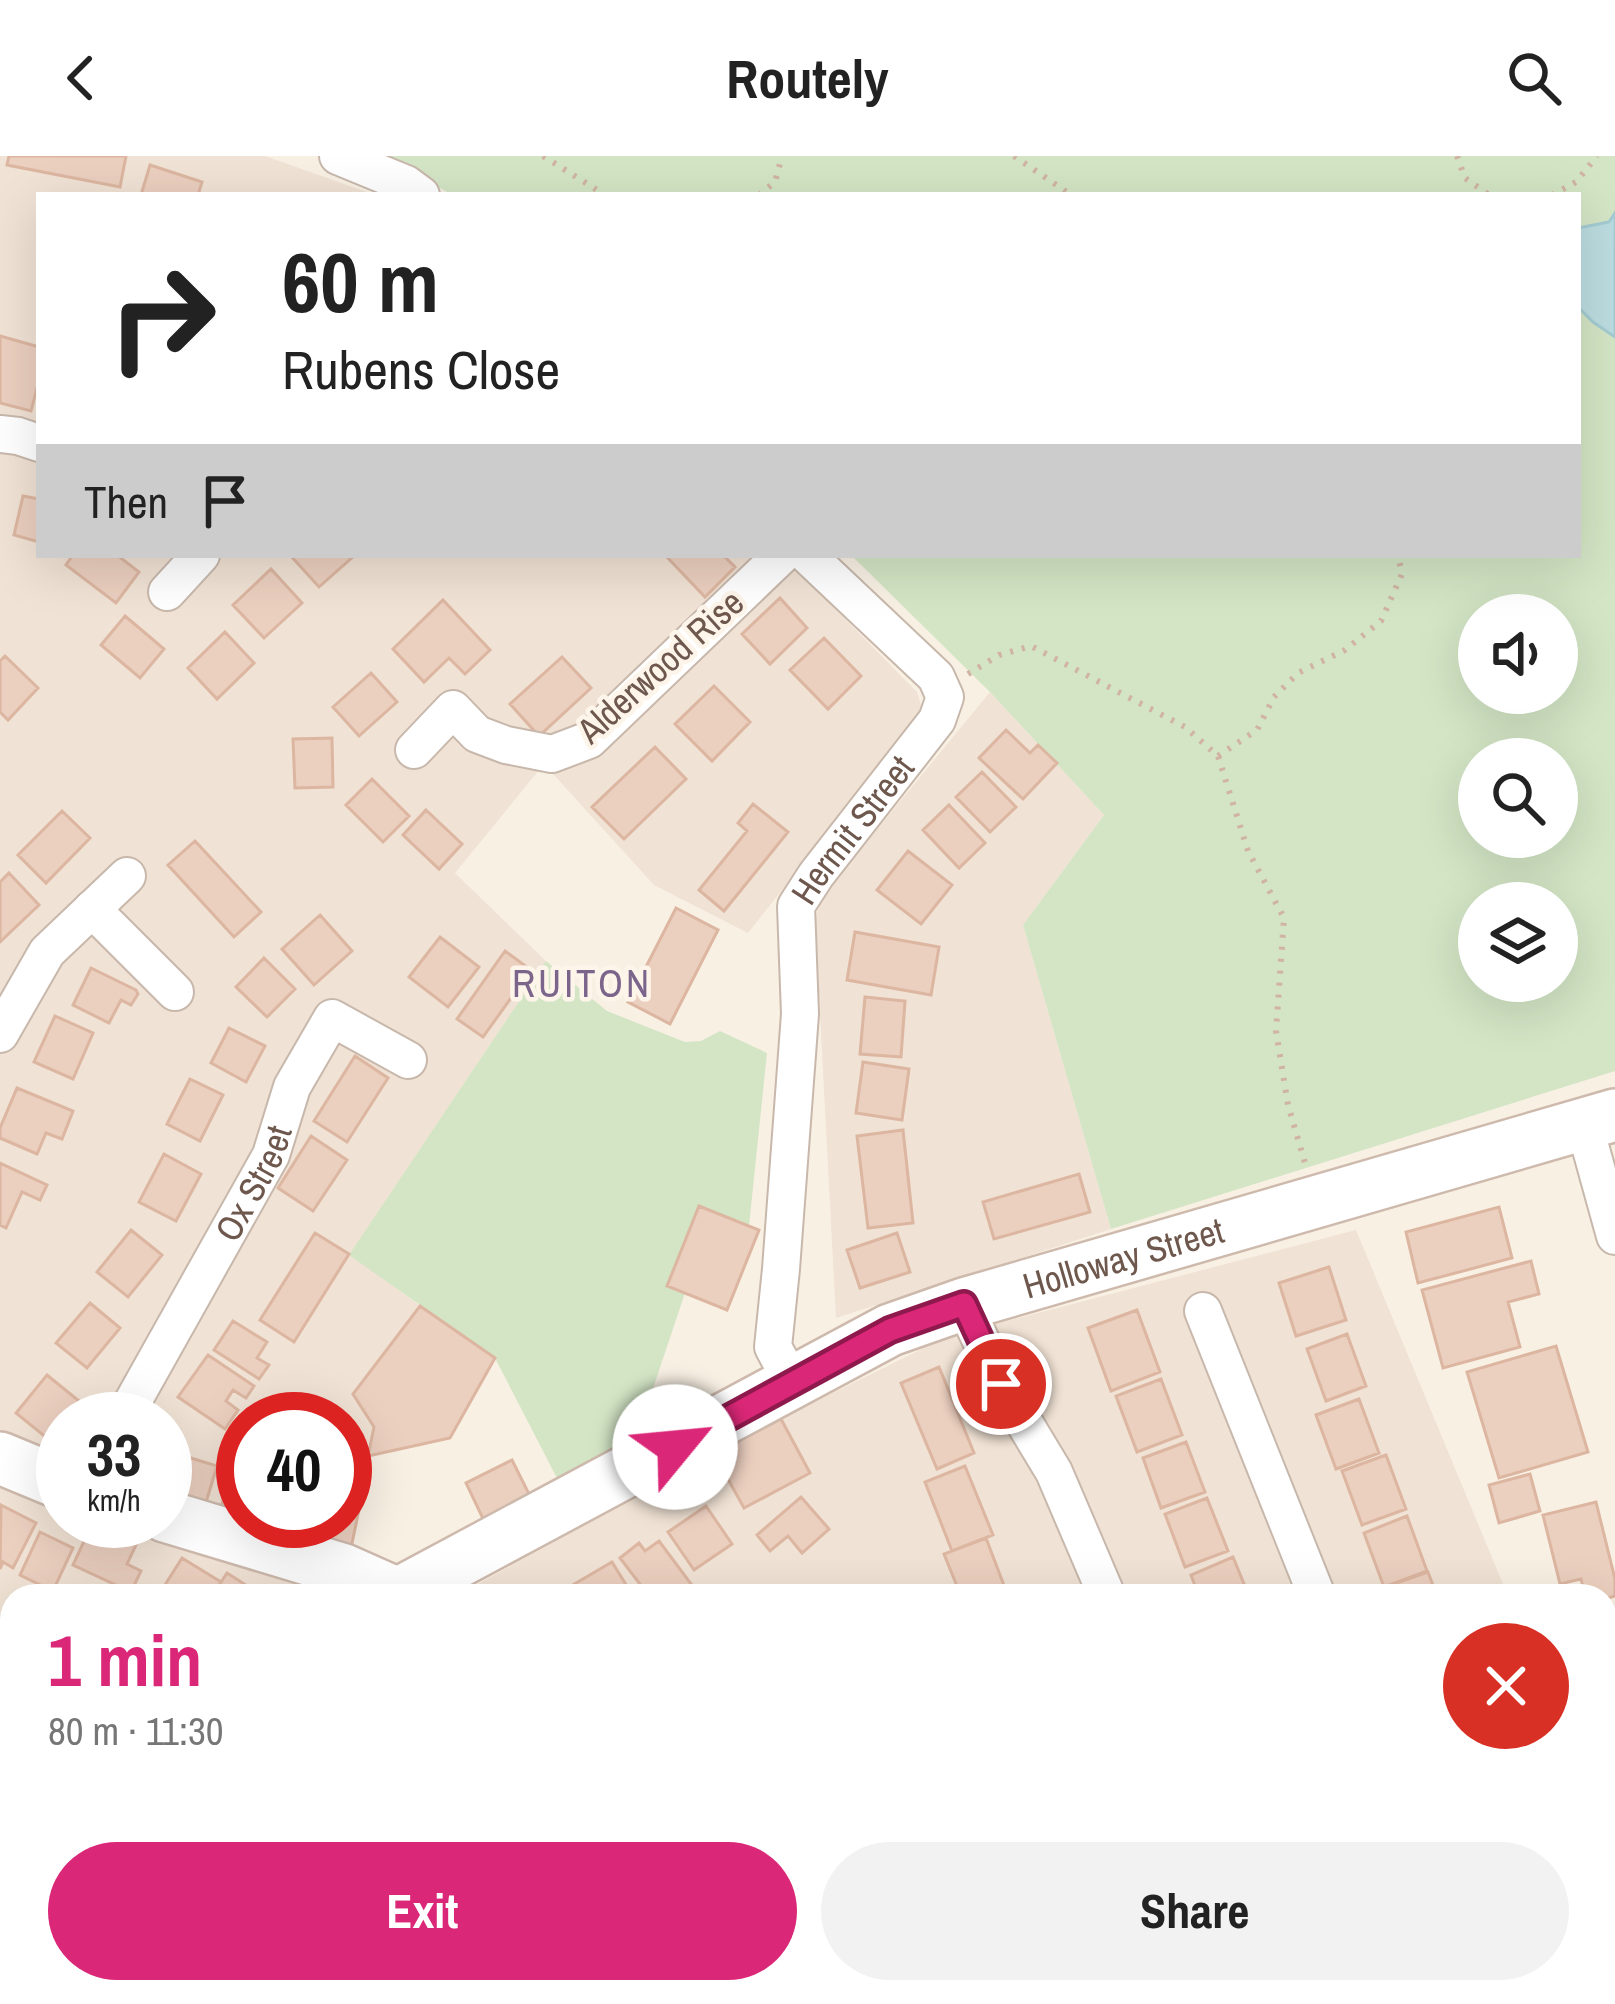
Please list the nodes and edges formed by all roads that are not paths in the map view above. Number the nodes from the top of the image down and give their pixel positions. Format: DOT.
graph roads {
  1 [pos="338,156"];
  2 [pos="414,189"];
  3 [pos="0,434"];
  4 [pos="36,442"];
  5 [pos="198,558"];
  6 [pos="779,558"];
  7 [pos="810,558"];
  8 [pos="167,592"];
  9 [pos="414,750"];
  10 [pos="128,876"];
  11 [pos="92,909"];
  12 [pos="175,992"];
  13 [pos="0,1034"];
  14 [pos="409,1060"];
  15 [pos="1599,1119"];
  16 [pos="1615,1236"];
  17 [pos="964,1304"];
  18 [pos="1203,1311"];
  19 [pos="794,1384"];
  20 [pos="138,1392"];
  21 [pos="0,1458"];
  22 [pos="36,1473"];
  23 [pos="192,1524"];
  24 [pos="373,1584"];
  25 [pos="417,1584"];
  26 [pos="1102,1584"];
  27 [pos="1312,1584"];
  1 -- 2 [label="street"];
  3 -- 4 [label="street"];
  5 -- 8 [label="street"];
  6 -- 9 [label="street, Alderwood Rise"];
  7 -- 19 [label="street, Hermit Street"];
  10 -- 11 [label="street"];
  11 -- 12 [label="street"];
  11 -- 13 [label="street"];
  14 -- 20 [label="street, Ox Street"];
  15 -- 16 [label="street"];
  15 -- 17 [label="street, Holloway Street"];
  17 -- 19 [label="street, Holloway Street"];
  17 -- 26 [label="street"];
  18 -- 27 [label="street"];
  19 -- 25 [label="street, Holloway Street"];
  21 -- 22 [label="street"];
  23 -- 24 [label="street"];
}
